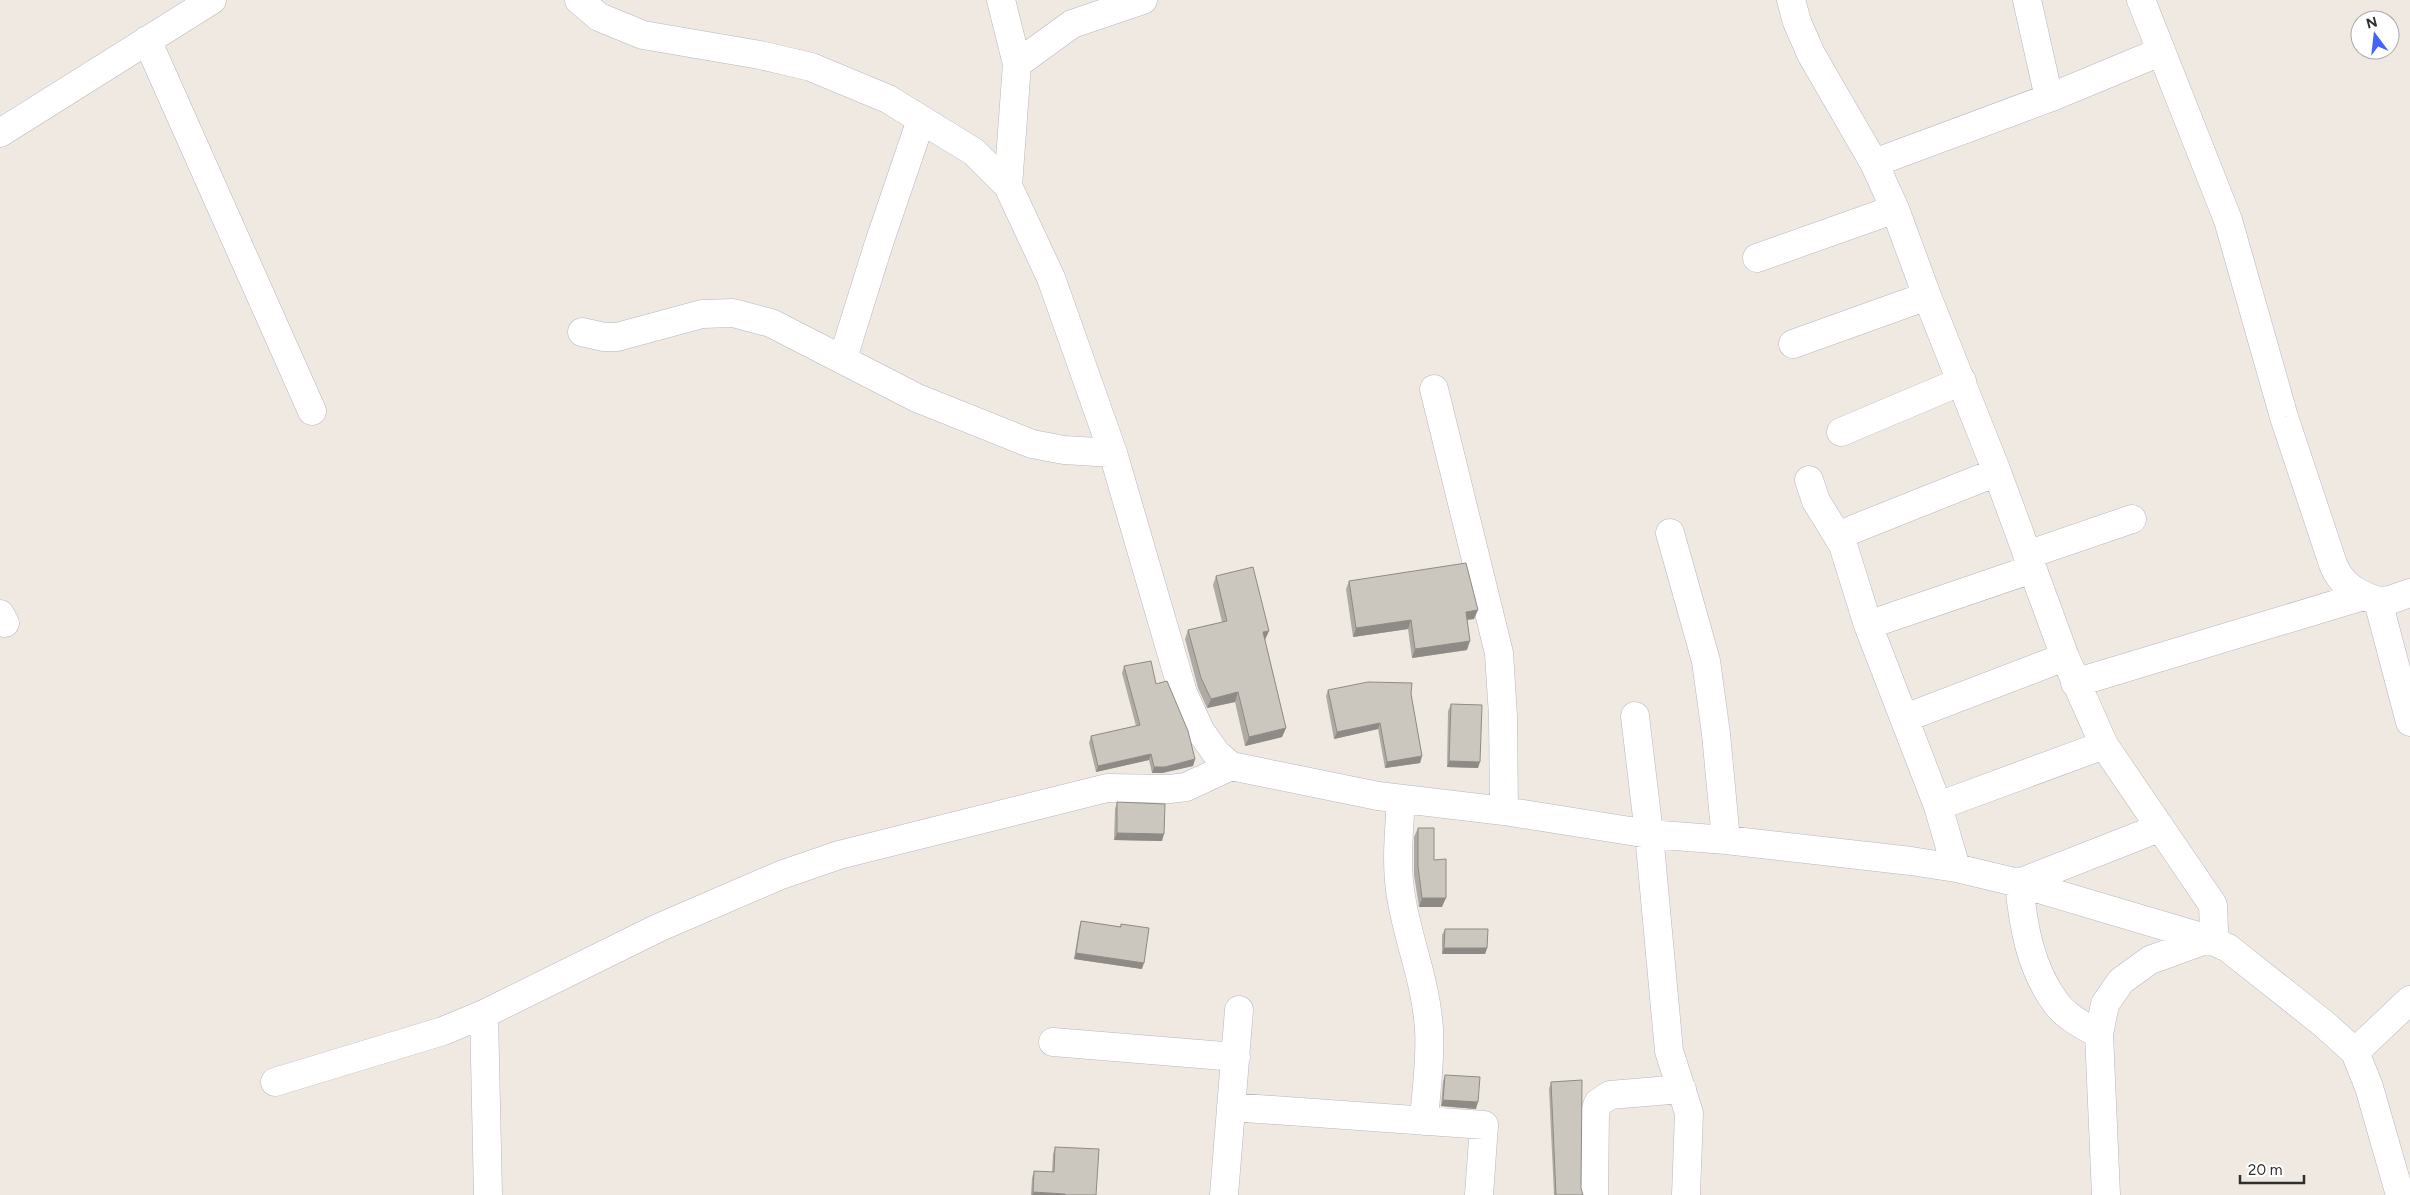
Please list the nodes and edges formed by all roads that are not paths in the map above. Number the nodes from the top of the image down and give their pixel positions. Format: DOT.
graph roads {
  1 [pos="212,0"];
  2 [pos="579,0"];
  3 [pos="1001,0"];
  4 [pos="1143,0"];
  5 [pos="1791,0"];
  6 [pos="2027,0"];
  7 [pos="2141,0"];
  8 [pos="147,40"];
  9 [pos="2160,52"];
  10 [pos="1017,64"];
  11 [pos="2049,98"];
  12 [pos="921,120"];
  13 [pos="0,133"];
  14 [pos="1874,163"];
  15 [pos="1008,186"];
  16 [pos="1895,209"];
  17 [pos="1757,258"];
  18 [pos="1927,296"];
  19 [pos="582,332"];
  20 [pos="1793,344"];
  21 [pos="843,358"];
  22 [pos="1962,381"];
  23 [pos="1434,389"];
  24 [pos="312,411"];
  25 [pos="1841,432"];
  26 [pos="1113,453"];
  27 [pos="1998,472"];
  28 [pos="1809,480"];
  29 [pos="2132,519"];
  30 [pos="1670,533"];
  31 [pos="1838,537"];
  32 [pos="2030,562"];
  33 [pos="2410,593"];
  34 [pos="2371,598"];
  35 [pos="1868,625"];
  36 [pos="2065,657"];
  37 [pos="2075,683"];
  38 [pos="1635,716"];
  39 [pos="1905,718"];
  40 [pos="2410,722"];
  41 [pos="2104,745"];
  42 [pos="1231,766"];
  43 [pos="1401,799"];
  44 [pos="1938,806"];
  45 [pos="1504,811"];
  46 [pos="2159,828"];
  47 [pos="1649,834"];
  48 [pos="1726,840"];
  49 [pos="1956,868"];
  50 [pos="2020,883"];
  51 [pos="2208,939"];
  52 [pos="2410,1000"];
  53 [pos="1239,1010"];
  54 [pos="484,1014"];
  55 [pos="2099,1034"];
  56 [pos="1053,1042"];
  57 [pos="2355,1052"];
  58 [pos="1236,1058"];
  59 [pos="275,1082"];
  60 [pos="1682,1089"];
  61 [pos="1231,1107"];
  62 [pos="1424,1121"];
  63 [pos="488,1195"];
  64 [pos="1224,1195"];
  65 [pos="1479,1195"];
  66 [pos="1594,1195"];
  67 [pos="1686,1195"];
  68 [pos="2106,1195"];
  69 [pos="2400,1195"];
  1 -- 8 [label="street"];
  2 -- 12 [label="street"];
  3 -- 10 [label="street"];
  4 -- 10 [label="street"];
  5 -- 14 [label="street"];
  6 -- 11 [label="street"];
  7 -- 9 [label="street"];
  8 -- 13 [label="street"];
  8 -- 24 [label="street"];
  9 -- 11 [label="street"];
  9 -- 34 [label="street"];
  10 -- 15 [label="street"];
  11 -- 14 [label="street"];
  12 -- 15 [label="street"];
  12 -- 21 [label="street"];
  14 -- 16 [label="street"];
  15 -- 26 [label="street"];
  16 -- 17 [label="street"];
  16 -- 18 [label="street"];
  18 -- 20 [label="street"];
  18 -- 22 [label="street"];
  19 -- 21 [label="street"];
  21 -- 26 [label="street"];
  22 -- 25 [label="street"];
  22 -- 27 [label="street"];
  23 -- 45 [label="street"];
  26 -- 42 [label="street"];
  27 -- 31 [label="street"];
  27 -- 32 [label="street"];
  28 -- 31 [label="street"];
  29 -- 32 [label="street"];
  30 -- 48 [label="street"];
  31 -- 35 [label="street"];
  32 -- 35 [label="street"];
  32 -- 36 [label="street"];
  33 -- 34 [label="street"];
  34 -- 37 [label="street"];
  34 -- 40 [label="street"];
  35 -- 39 [label="street"];
  36 -- 37 [label="street"];
  36 -- 39 [label="street"];
  37 -- 41 [label="street"];
  38 -- 47 [label="street"];
  39 -- 44 [label="street"];
  41 -- 44 [label="street"];
  41 -- 46 [label="street"];
  42 -- 43 [label="street"];
  42 -- 54 [label="street"];
  43 -- 45 [label="street"];
  43 -- 62 [label="street"];
  44 -- 49 [label="street"];
  45 -- 47 [label="street"];
  46 -- 50 [label="street"];
  46 -- 51 [label="street"];
  47 -- 48 [label="street"];
  47 -- 60 [label="street"];
  48 -- 49 [label="street"];
  49 -- 50 [label="street"];
  50 -- 51 [label="street"];
  50 -- 55 [label="street"];
  51 -- 55 [label="street"];
  51 -- 57 [label="street"];
  52 -- 57 [label="street"];
  53 -- 58 [label="street"];
  54 -- 59 [label="street"];
  54 -- 63 [label="street"];
  55 -- 68 [label="street"];
  56 -- 58 [label="street"];
  57 -- 69 [label="street"];
  58 -- 61 [label="street"];
  60 -- 66 [label="street"];
  60 -- 67 [label="street"];
  61 -- 62 [label="street"];
  61 -- 64 [label="street"];
  62 -- 65 [label="street"];
}
